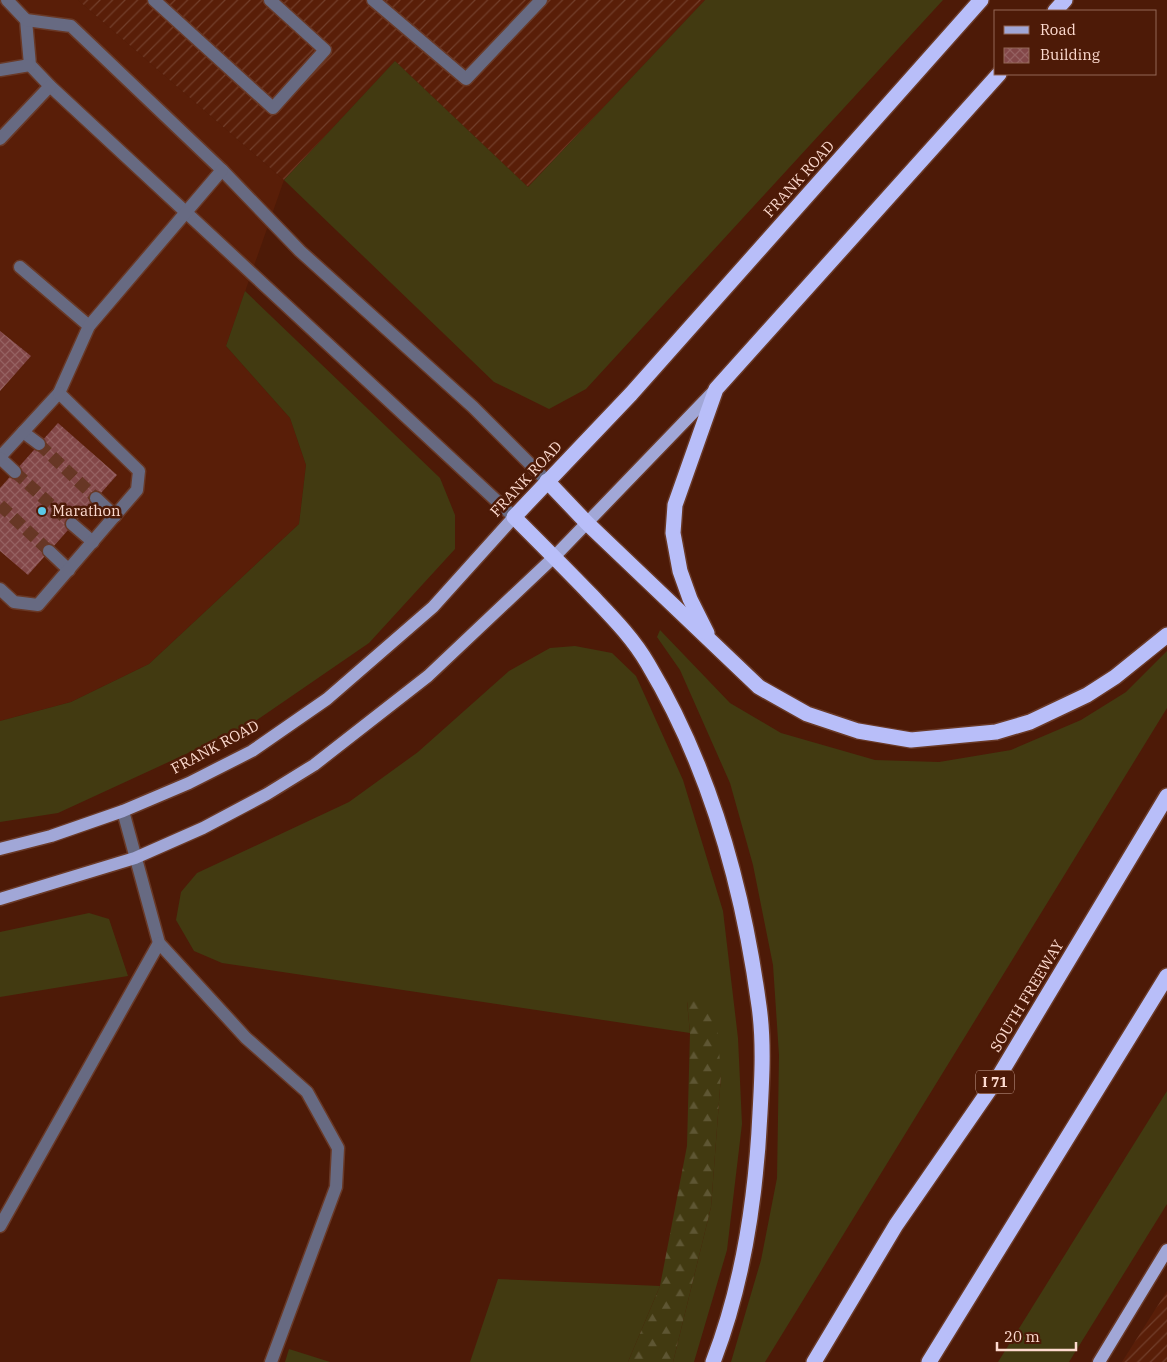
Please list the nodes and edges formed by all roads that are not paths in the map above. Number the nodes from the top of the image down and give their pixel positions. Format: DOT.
graph roads {
  1 [pos="7,0"];
  2 [pos="154,0"];
  3 [pos="270,0"];
  4 [pos="374,0"];
  5 [pos="541,0"];
  6 [pos="981,0"];
  7 [pos="1065,0"];
  8 [pos="1056,10"];
  9 [pos="26,20"];
  10 [pos="30,65"];
  11 [pos="0,70"];
  12 [pos="998,75"];
  13 [pos="50,86"];
  14 [pos="0,139"];
  15 [pos="222,170"];
  16 [pos="186,213"];
  17 [pos="20,267"];
  18 [pos="89,326"];
  19 [pos="716,389"];
  20 [pos="59,393"];
  21 [pos="23,432"];
  22 [pos="39,444"];
  23 [pos="0,458"];
  24 [pos="15,472"];
  25 [pos="547,481"];
  26 [pos="96,498"];
  27 [pos="115,516"];
  28 [pos="514,517"];
  29 [pos="588,523"];
  30 [pos="72,524"];
  31 [pos="92,542"];
  32 [pos="49,551"];
  33 [pos="554,556"];
  34 [pos="69,570"];
  35 [pos="0,589"];
  36 [pos="1167,635"];
  37 [pos="713,644"];
  38 [pos="1167,796"];
  39 [pos="123,811"];
  40 [pos="0,849"];
  41 [pos="135,858"];
  42 [pos="0,899"];
  43 [pos="160,943"];
  44 [pos="1167,976"];
  45 [pos="0,1226"];
  46 [pos="1167,1250"];
  47 [pos="271,1362"];
  48 [pos="713,1362"];
  49 [pos="814,1362"];
  50 [pos="929,1362"];
  51 [pos="1098,1362"];
  1 -- 9 [label="lane"];
  2 -- 3 [label="lane"];
  4 -- 5 [label="lane"];
  6 -- 25 [label="highway, FRANK ROAD"];
  7 -- 8 [label="highway"];
  9 -- 10 [label="lane"];
  9 -- 15 [label="lane"];
  10 -- 11 [label="lane"];
  10 -- 13 [label="lane"];
  12 -- 19 [label="highway"];
  13 -- 14 [label="lane"];
  13 -- 16 [label="lane"];
  15 -- 16 [label="lane"];
  15 -- 25 [label="lane"];
  16 -- 18 [label="lane"];
  16 -- 28 [label="lane"];
  17 -- 18 [label="lane"];
  18 -- 20 [label="lane"];
  19 -- 29 [label="main road"];
  19 -- 37 [label="highway"];
  20 -- 21 [label="lane"];
  20 -- 27 [label="lane"];
  21 -- 22 [label="lane"];
  21 -- 23 [label="lane"];
  23 -- 24 [label="lane"];
  25 -- 28 [label="highway, FRANK ROAD"];
  25 -- 29 [label="highway"];
  26 -- 27 [label="lane"];
  27 -- 31 [label="lane"];
  28 -- 33 [label="highway"];
  28 -- 39 [label="main road, FRANK ROAD"];
  29 -- 33 [label="main road"];
  29 -- 37 [label="highway"];
  30 -- 31 [label="lane"];
  31 -- 34 [label="lane"];
  32 -- 34 [label="lane"];
  33 -- 41 [label="main road"];
  33 -- 48 [label="highway"];
  34 -- 35 [label="lane"];
  36 -- 37 [label="highway"];
  38 -- 49 [label="highway, SOUTH FREEWAY / I 71"];
  39 -- 40 [label="main road, FRANK ROAD"];
  39 -- 41 [label="lane"];
  41 -- 42 [label="main road"];
  41 -- 43 [label="lane"];
  43 -- 45 [label="lane"];
  43 -- 47 [label="lane"];
  44 -- 50 [label="highway"];
  46 -- 51 [label="main road"];
}
